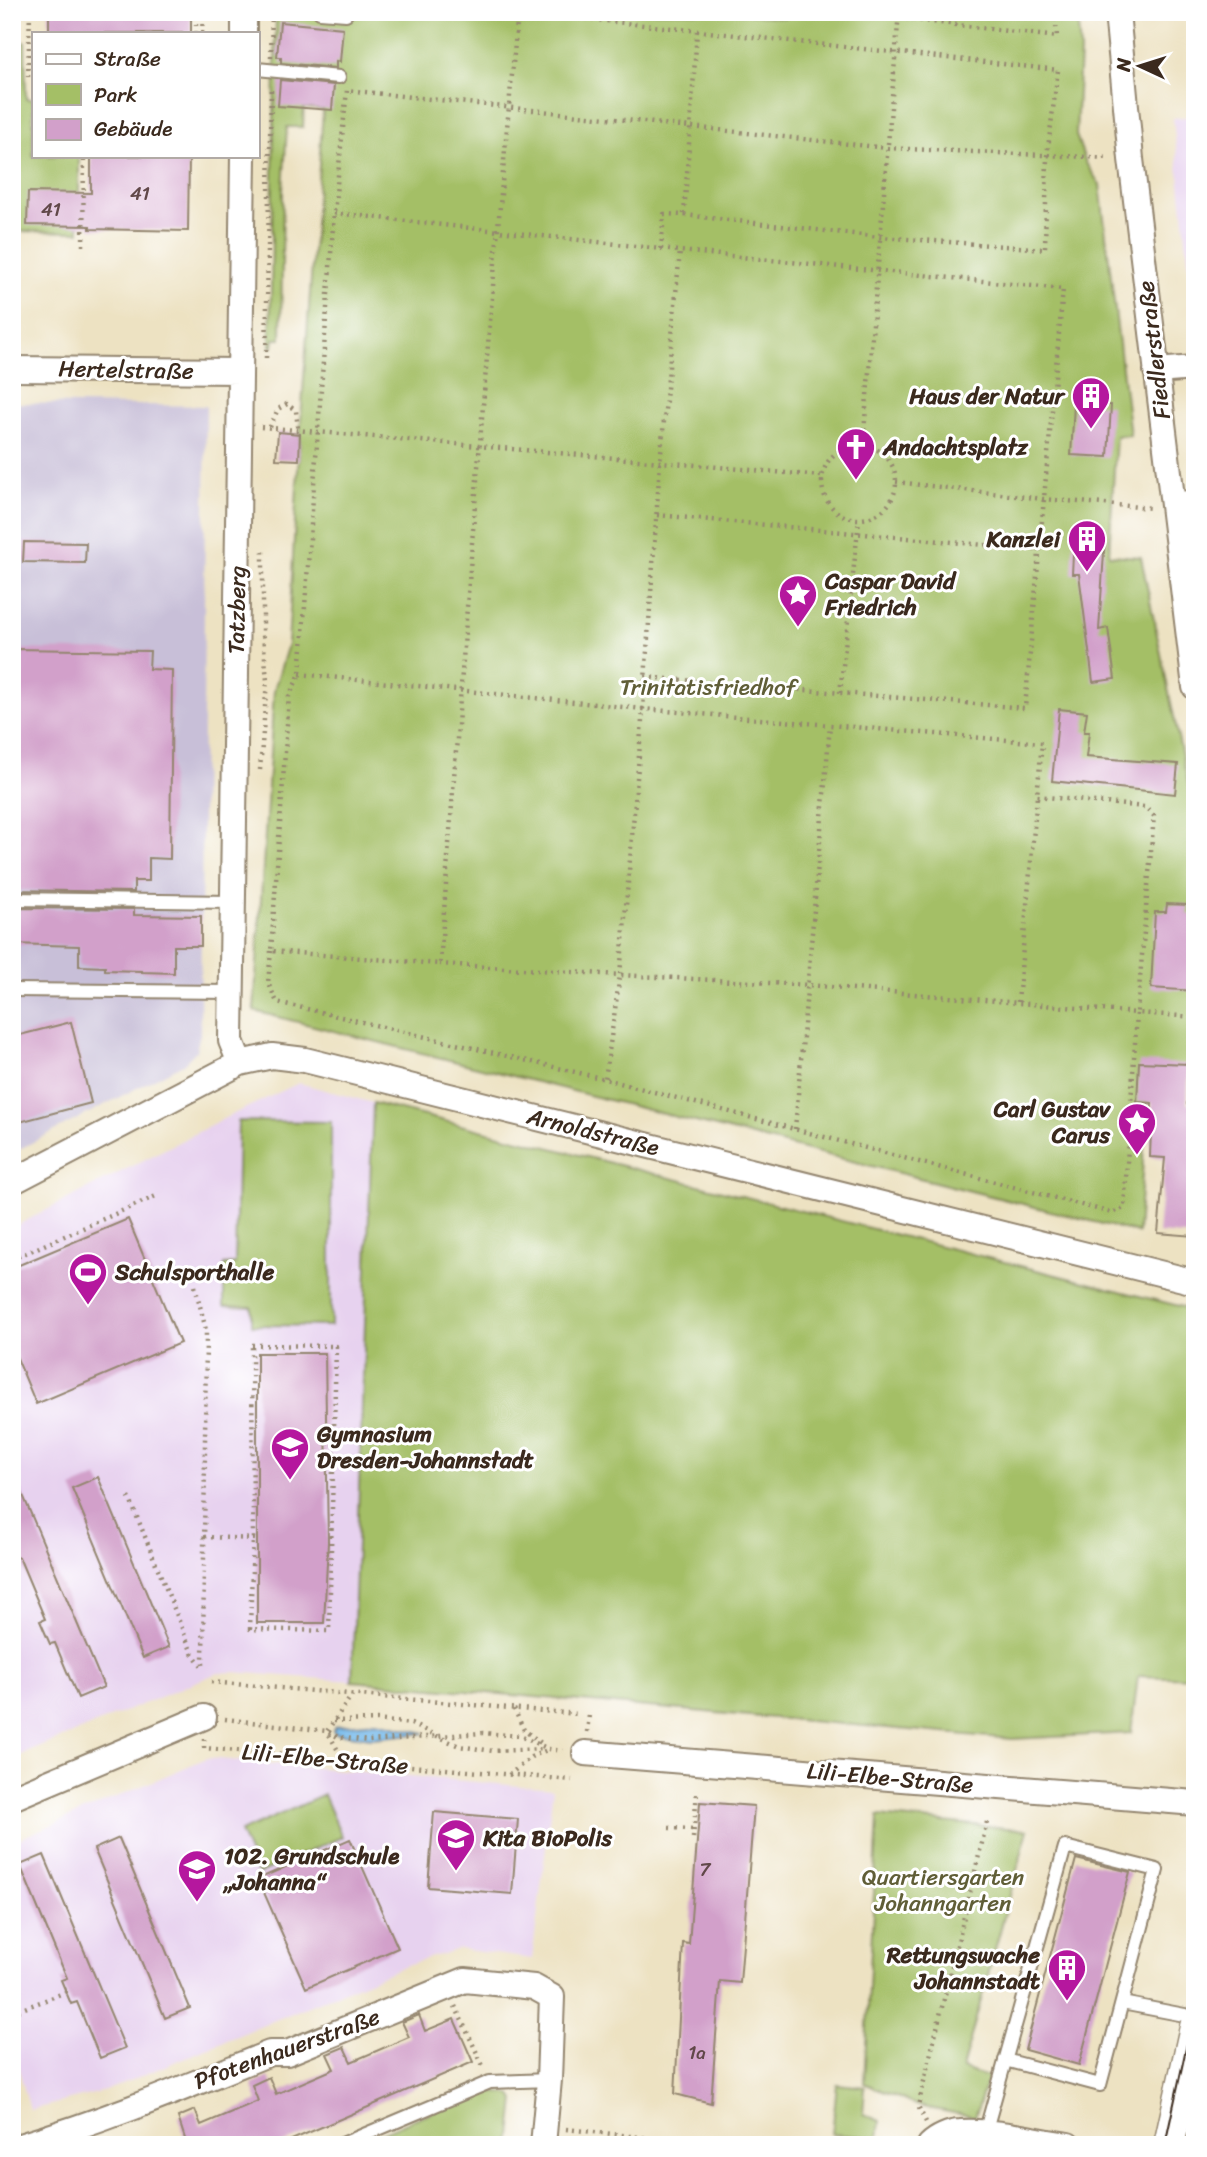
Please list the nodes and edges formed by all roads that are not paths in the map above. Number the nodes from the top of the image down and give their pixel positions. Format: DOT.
graph roads {
  1 [pos="244,12"];
  2 [pos="320,12"];
  3 [pos="1117,12"];
  4 [pos="346,14"];
  5 [pos="244,32"];
  6 [pos="259,69"];
  7 [pos="339,77"];
  8 [pos="243,158"];
  9 [pos="1195,368"];
  10 [pos="12,369"];
  11 [pos="240,371"];
  12 [pos="1156,371"];
  13 [pos="1180,502"];
  14 [pos="1195,687"];
  15 [pos="12,899"];
  16 [pos="233,902"];
  17 [pos="12,990"];
  18 [pos="232,992"];
  19 [pos="240,1063"];
  20 [pos="12,1182"];
  21 [pos="1195,1282"];
  22 [pos="204,1717"];
  23 [pos="585,1753"];
  24 [pos="12,1798"];
  25 [pos="1195,1803"];
  26 [pos="1122,2003"];
  27 [pos="1195,2017"];
  28 [pos="1195,2027"];
  29 [pos="1005,2060"];
  30 [pos="549,2080"];
  31 [pos="985,2133"];
  32 [pos="544,2136"];
  33 [pos="74,2138"];
  34 [pos="933,2142"];
  35 [pos="1053,2144"];
  36 [pos="23,2145"];
  37 [pos="340,2145"];
  38 [pos="1169,2145"];
  1 -- 5 [label="street"];
  2 -- 4 [label="lane"];
  3 -- 12 [label="street, Fiedlerstraße"];
  6 -- 7 [label="lane"];
  8 -- 11 [label="street, Tatzberg"];
  9 -- 12 [label="street"];
  10 -- 11 [label="street, Hertelstraße"];
  11 -- 16 [label="street, Tatzberg"];
  12 -- 13 [label="street, Fiedlerstraße"];
  13 -- 14 [label="street, Fiedlerstraße"];
  15 -- 16 [label="lane"];
  16 -- 18 [label="street, Tatzberg"];
  17 -- 18 [label="lane"];
  18 -- 19 [label="street, Tatzberg"];
  19 -- 20 [label="street, Arnoldstraße"];
  19 -- 21 [label="street, Arnoldstraße"];
  22 -- 24 [label="street"];
  23 -- 25 [label="street, Lili-Elbe-Straße"];
  26 -- 27 [label="lane"];
  26 -- 29 [label="lane"];
  26 -- 29 [label="lane"];
  28 -- 38 [label="street"];
  29 -- 31 [label="lane"];
  30 -- 32 [label="street"];
  30 -- 33 [label="street, Pfotenhauerstraße"];
  30 -- 37 [label="lane"];
  31 -- 34 [label="street"];
  31 -- 35 [label="street"];
  33 -- 36 [label="street, Pfotenhauerstraße"];
}
